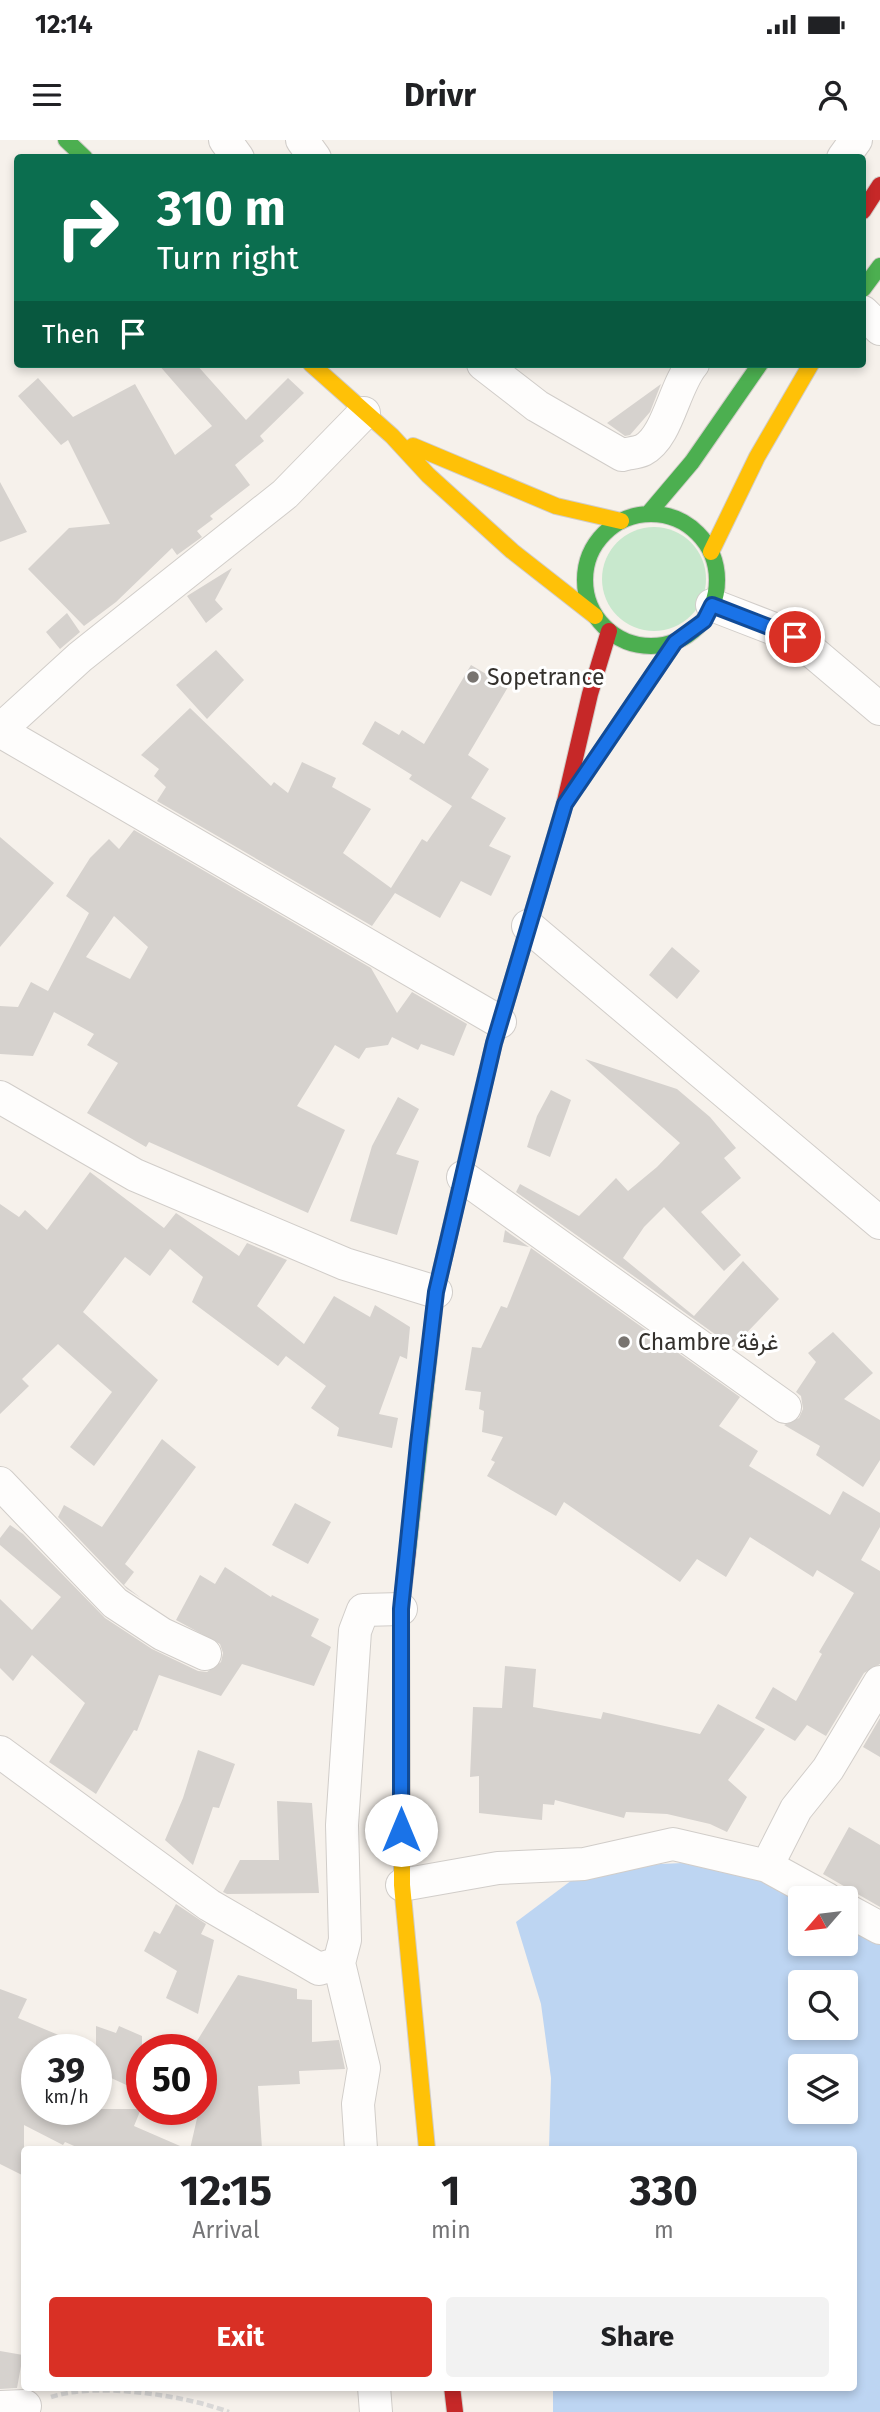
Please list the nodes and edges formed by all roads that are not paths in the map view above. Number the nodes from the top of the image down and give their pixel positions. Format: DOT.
graph roads {
  1 [pos="66,140"];
  2 [pos="81,154"];
  3 [pos="880,185"];
  4 [pos="866,206"];
  5 [pos="880,266"];
  6 [pos="866,285"];
  7 [pos="866,315"];
  8 [pos="880,329"];
  9 [pos="315,368"];
  10 [pos="488,368"];
  11 [pos="689,368"];
  12 [pos="757,368"];
  13 [pos="809,368"];
  14 [pos="364,413"];
  15 [pos="392,436"];
  16 [pos="648,514"];
  17 [pos="621,521"];
  18 [pos="711,552"];
  19 [pos="712,605"];
  20 [pos="595,616"];
  21 [pos="609,631"];
  22 [pos="675,642"];
  23 [pos="880,709"];
  24 [pos="0,730"];
  25 [pos="565,804"];
  26 [pos="528,926"];
  27 [pos="500,1022"];
  28 [pos="0,1097"];
  29 [pos="463,1177"];
  30 [pos="880,1223"];
  31 [pos="436,1292"];
  32 [pos="785,1406"];
  33 [pos="0,1483"];
  34 [pos="401,1609"];
  35 [pos="205,1654"];
  36 [pos="880,1682"];
  37 [pos="7,1769"];
  38 [pos="767,1866"];
  39 [pos="402,1885"];
  40 [pos="803,1886"];
  41 [pos="858,1916"];
  42 [pos="880,1928"];
  43 [pos="338,1963"];
  44 [pos="361,2146"];
  45 [pos="427,2146"];
  46 [pos="374,2391"];
  47 [pos="452,2391"];
  48 [pos="376,2412"];
  49 [pos="454,2412"];
  1 -- 2 [label="main road"];
  3 -- 4 [label="main road"];
  5 -- 6 [label="main road"];
  7 -- 8 [label="street"];
  9 -- 14 [label="main road"];
  10 -- 11 [label="street"];
  12 -- 16 [label="main road"];
  13 -- 18 [label="main road"];
  14 -- 15 [label="main road"];
  14 -- 24 [label="street"];
  15 -- 17 [label="main road"];
  15 -- 20 [label="main road"];
  16 -- 17 [label="main road"];
  16 -- 18 [label="main road"];
  17 -- 20 [label="main road"];
  18 -- 19 [label="main road"];
  19 -- 22 [label="main road"];
  19 -- 23 [label="street"];
  20 -- 21 [label="main road"];
  21 -- 22 [label="main road"];
  21 -- 25 [label="main road"];
  22 -- 25 [label="main road"];
  24 -- 27 [label="street"];
  25 -- 26 [label="main road"];
  26 -- 27 [label="main road"];
  26 -- 30 [label="street"];
  27 -- 29 [label="main road"];
  28 -- 31 [label="street"];
  29 -- 31 [label="main road"];
  29 -- 32 [label="street"];
  31 -- 34 [label="main road"];
  33 -- 35 [label="street"];
  34 -- 39 [label="main road"];
  34 -- 43 [label="street"];
  36 -- 38 [label="street"];
  37 -- 43 [label="street"];
  38 -- 39 [label="street"];
  38 -- 40 [label="street"];
  39 -- 45 [label="main road"];
  41 -- 42 [label="street"];
  43 -- 44 [label="street"];
  46 -- 48 [label="street"];
  47 -- 49 [label="main road"];
}
